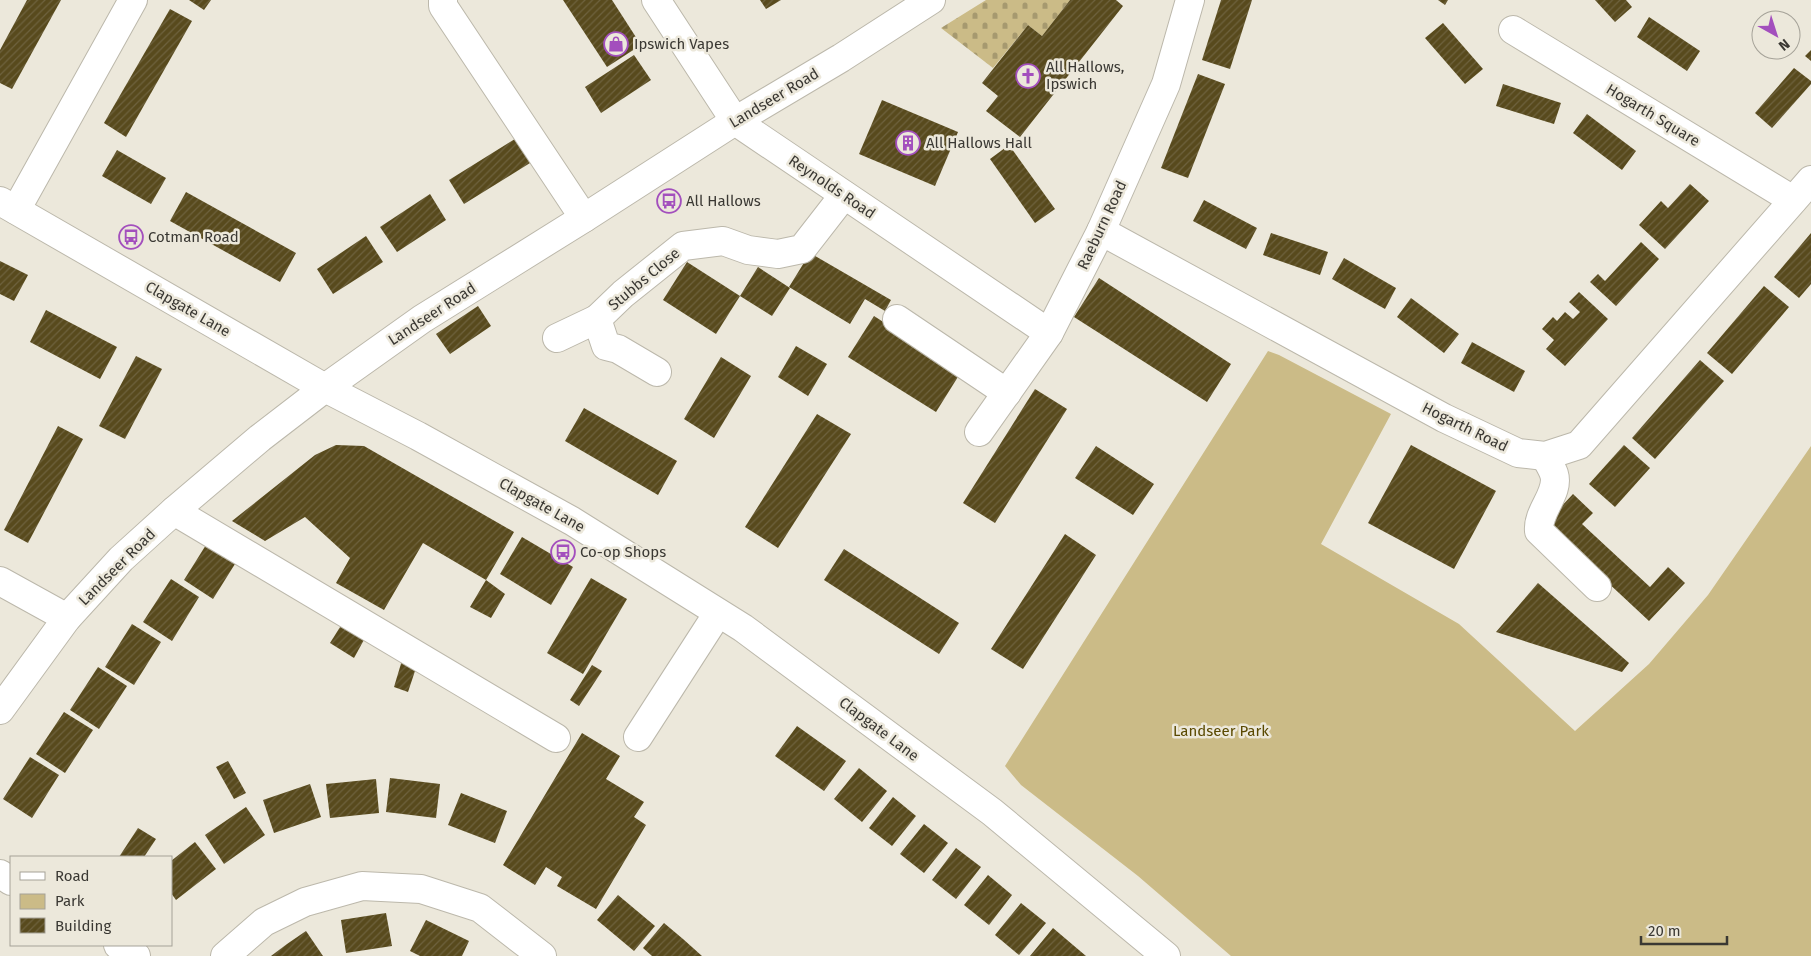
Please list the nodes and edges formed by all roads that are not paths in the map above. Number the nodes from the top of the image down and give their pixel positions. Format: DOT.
graph roads {
  1 [pos="133,0"];
  2 [pos="443,0"];
  3 [pos="656,0"];
  4 [pos="931,0"];
  5 [pos="1190,0"];
  6 [pos="1512,30"];
  7 [pos="735,121"];
  8 [pos="1811,180"];
  9 [pos="844,196"];
  10 [pos="1793,200"];
  11 [pos="8,206"];
  12 [pos="584,218"];
  13 [pos="1101,231"];
  14 [pos="597,319"];
  15 [pos="896,319"];
  16 [pos="1049,333"];
  17 [pos="557,338"];
  18 [pos="657,372"];
  19 [pos="326,388"];
  20 [pos="1007,392"];
  21 [pos="979,432"];
  22 [pos="1545,456"];
  23 [pos="174,511"];
  24 [pos="0,582"];
  25 [pos="1598,587"];
  26 [pos="718,612"];
  27 [pos="67,618"];
  28 [pos="0,710"];
  29 [pos="638,737"];
  30 [pos="556,738"];
  31 [pos="120,946"];
  32 [pos="136,956"];
  33 [pos="225,956"];
  34 [pos="542,956"];
  35 [pos="1166,956"];
  1 -- 11 [label="street"];
  2 -- 12 [label="street"];
  3 -- 7 [label="street, Reynolds Road"];
  4 -- 7 [label="street, Landseer Road"];
  5 -- 13 [label="street, Raeburn Road"];
  6 -- 10 [label="street, Hogarth Square"];
  7 -- 9 [label="street, Reynolds Road"];
  7 -- 12 [label="street, Landseer Road"];
  8 -- 10 [label="street, Hogarth Road"];
  9 -- 14 [label="street, Stubbs Close"];
  9 -- 16 [label="street, Reynolds Road"];
  10 -- 22 [label="street, Hogarth Road"];
  11 -- 19 [label="street, Clapgate Lane"];
  12 -- 19 [label="street, Landseer Road"];
  13 -- 16 [label="street, Raeburn Road"];
  13 -- 22 [label="street, Hogarth Road"];
  14 -- 17 [label="street, Stubbs Close"];
  14 -- 18 [label="street, Stubbs Close"];
  15 -- 20 [label="street"];
  16 -- 20 [label="street, Raeburn Road"];
  19 -- 23 [label="street, Landseer Road"];
  19 -- 26 [label="street, Clapgate Lane"];
  20 -- 21 [label="street, Raeburn Road"];
  22 -- 25 [label="street"];
  23 -- 27 [label="street, Landseer Road"];
  23 -- 30 [label="street"];
  24 -- 27 [label="street"];
  26 -- 29 [label="street"];
  26 -- 35 [label="street, Clapgate Lane"];
  27 -- 28 [label="street, Landseer Road"];
  31 -- 32 [label="street"];
  33 -- 34 [label="street"];
}
